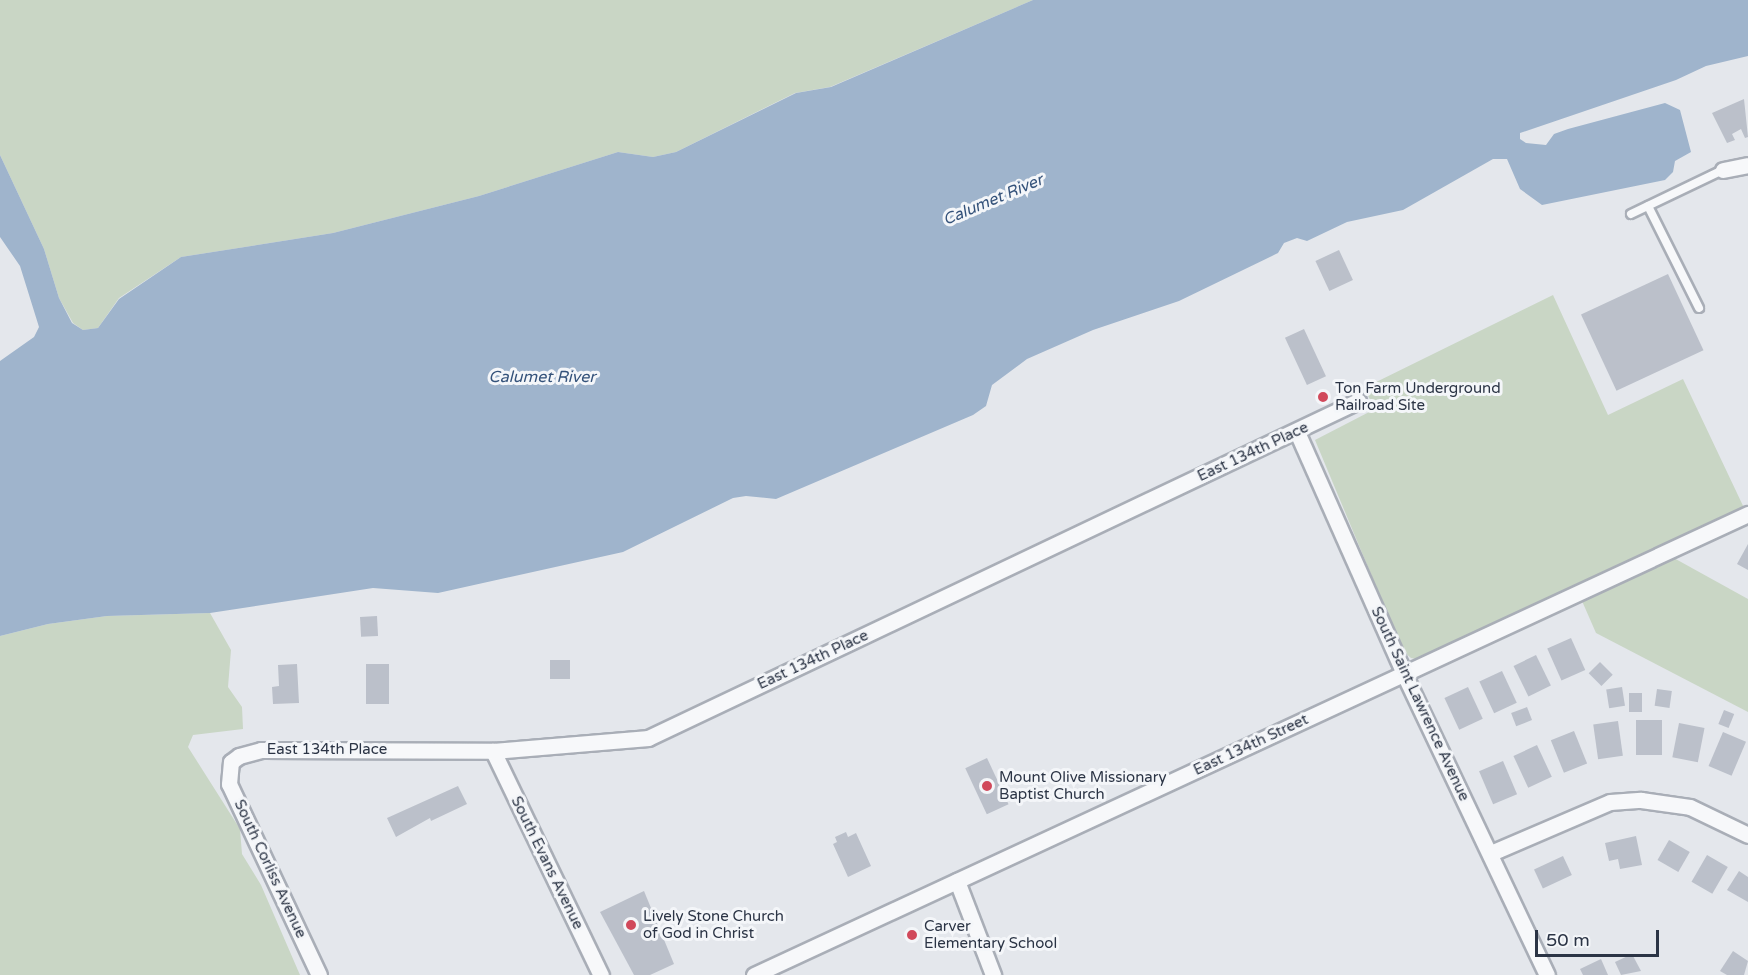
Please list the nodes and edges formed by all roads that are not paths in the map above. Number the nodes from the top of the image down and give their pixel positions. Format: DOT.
graph roads {
  1 [pos="1748,165"];
  2 [pos="1723,170"];
  3 [pos="1648,206"];
  4 [pos="1630,214"];
  5 [pos="1699,308"];
  6 [pos="1358,401"];
  7 [pos="1297,432"];
  8 [pos="1748,514"];
  9 [pos="1404,674"];
  10 [pos="493,751"];
  11 [pos="231,762"];
  12 [pos="1748,835"];
  13 [pos="1491,854"];
  14 [pos="957,881"];
  15 [pos="320,975"];
  16 [pos="601,975"];
  17 [pos="754,975"];
  18 [pos="993,975"];
  19 [pos="1547,975"];
  1 -- 2 [label="street"];
  2 -- 3 [label="lane"];
  3 -- 4 [label="lane"];
  3 -- 5 [label="lane"];
  6 -- 7 [label="street, East 134th Place"];
  7 -- 9 [label="street, South Saint Lawrence Avenue"];
  7 -- 10 [label="street, East 134th Place"];
  8 -- 9 [label="street, East 134th Street"];
  9 -- 13 [label="street, South Saint Lawrence Avenue"];
  9 -- 14 [label="street, East 134th Street"];
  10 -- 11 [label="street, East 134th Place"];
  10 -- 16 [label="street, South Evans Avenue"];
  11 -- 15 [label="street, South Corliss Avenue"];
  12 -- 13 [label="street"];
  13 -- 19 [label="street, South Saint Lawrence Avenue"];
  14 -- 17 [label="street, East 134th Street"];
  14 -- 18 [label="street"];
}
